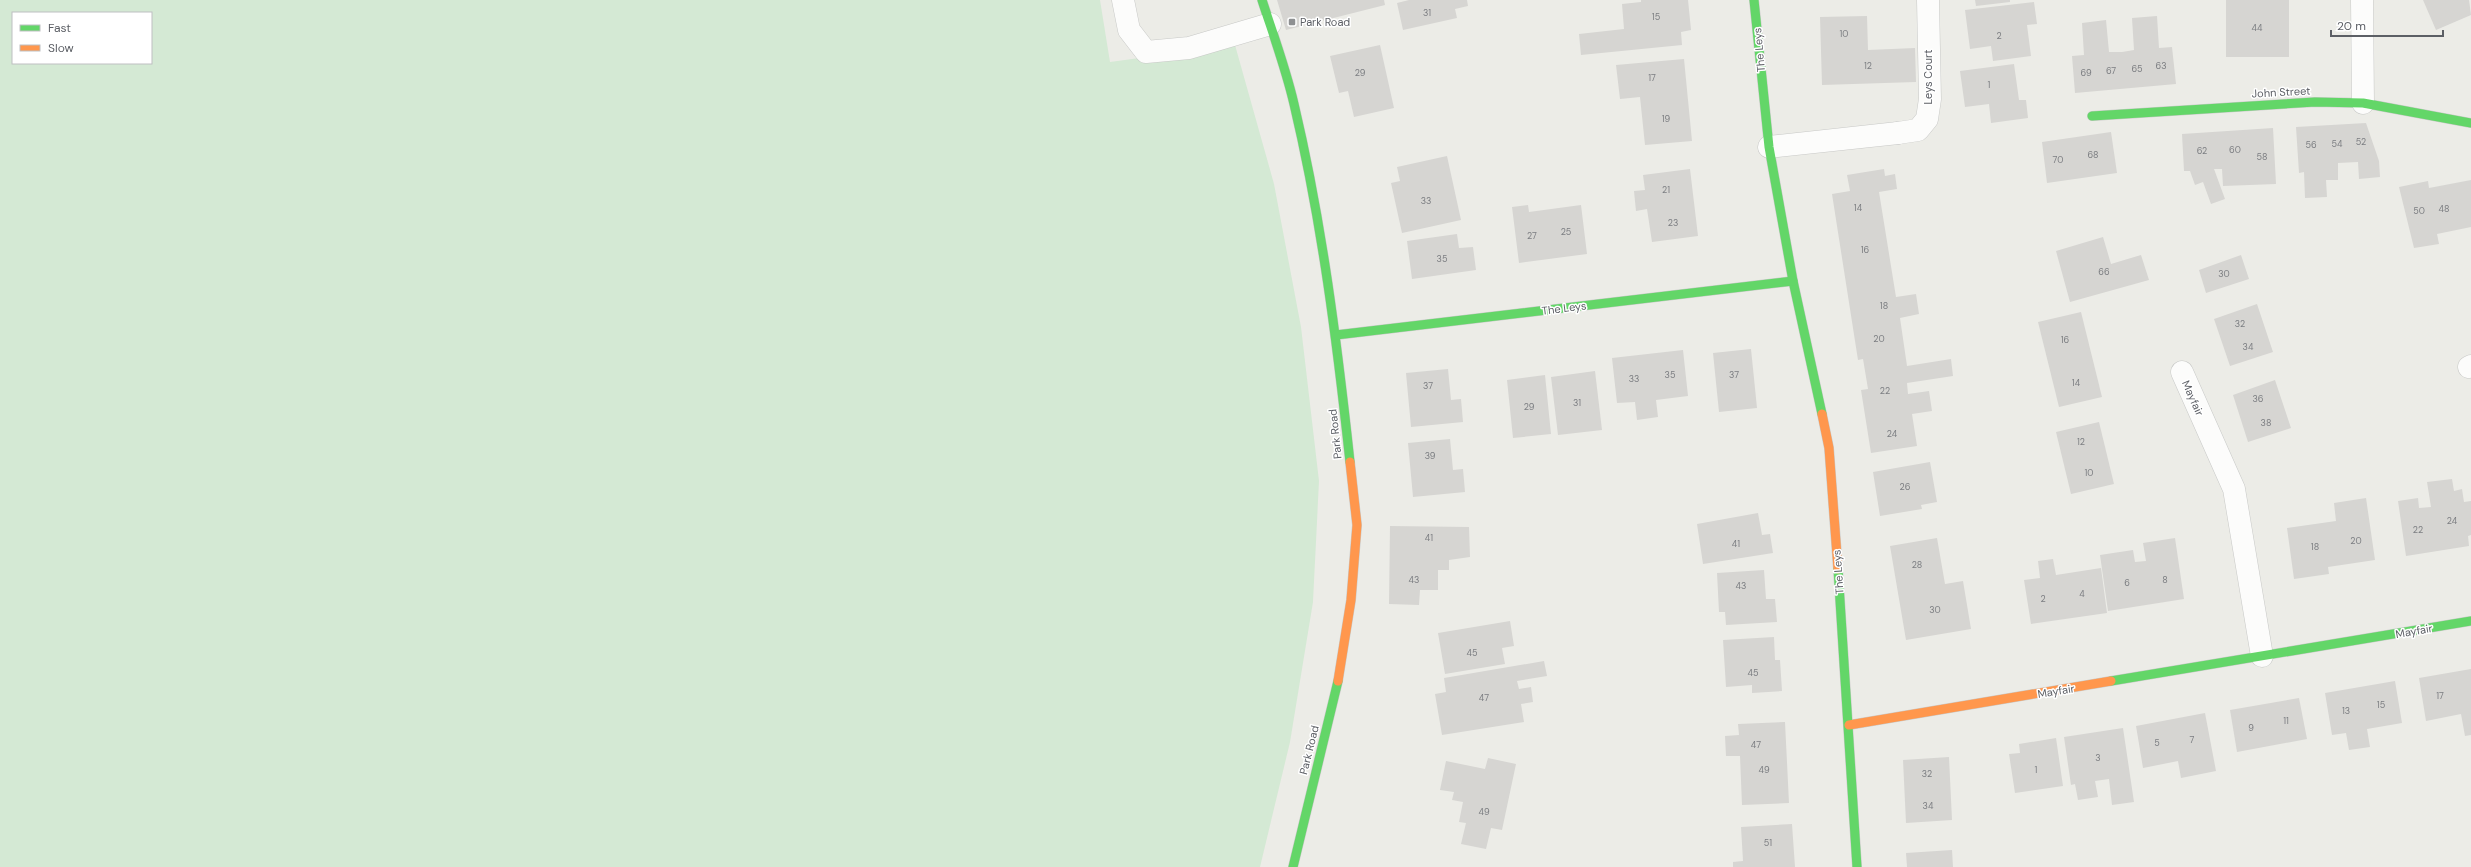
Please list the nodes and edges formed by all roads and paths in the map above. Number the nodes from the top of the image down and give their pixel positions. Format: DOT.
graph roads {
  1 [pos="1123,0"];
  2 [pos="1262,0"];
  3 [pos="1754,0"];
  4 [pos="1928,0"];
  5 [pos="2362,0"];
  6 [pos="1270,24"];
  7 [pos="2363,103"];
  8 [pos="2092,116"];
  9 [pos="2471,123"];
  10 [pos="1769,147"];
  11 [pos="1793,281"];
  12 [pos="1336,335"];
  13 [pos="2182,372"];
  14 [pos="2471,621"];
  15 [pos="2262,656"];
  16 [pos="1849,725"];
  17 [pos="1293,867"];
  18 [pos="1857,867"];
  1 -- 6 [label="street"];
  2 -- 6 [label="street, Park Road"];
  3 -- 10 [label="street, The Leys"];
  4 -- 10 [label="street, Leys Court"];
  5 -- 7 [label="street"];
  6 -- 12 [label="street, Park Road"];
  7 -- 8 [label="street, John Street"];
  7 -- 9 [label="street, John Street"];
  10 -- 11 [label="street, The Leys"];
  11 -- 12 [label="street, The Leys"];
  11 -- 16 [label="street, The Leys"];
  12 -- 17 [label="street, Park Road"];
  13 -- 15 [label="street, Mayfair"];
  14 -- 15 [label="street, Mayfair"];
  15 -- 16 [label="street, Mayfair"];
  16 -- 18 [label="street, The Leys"];
}
